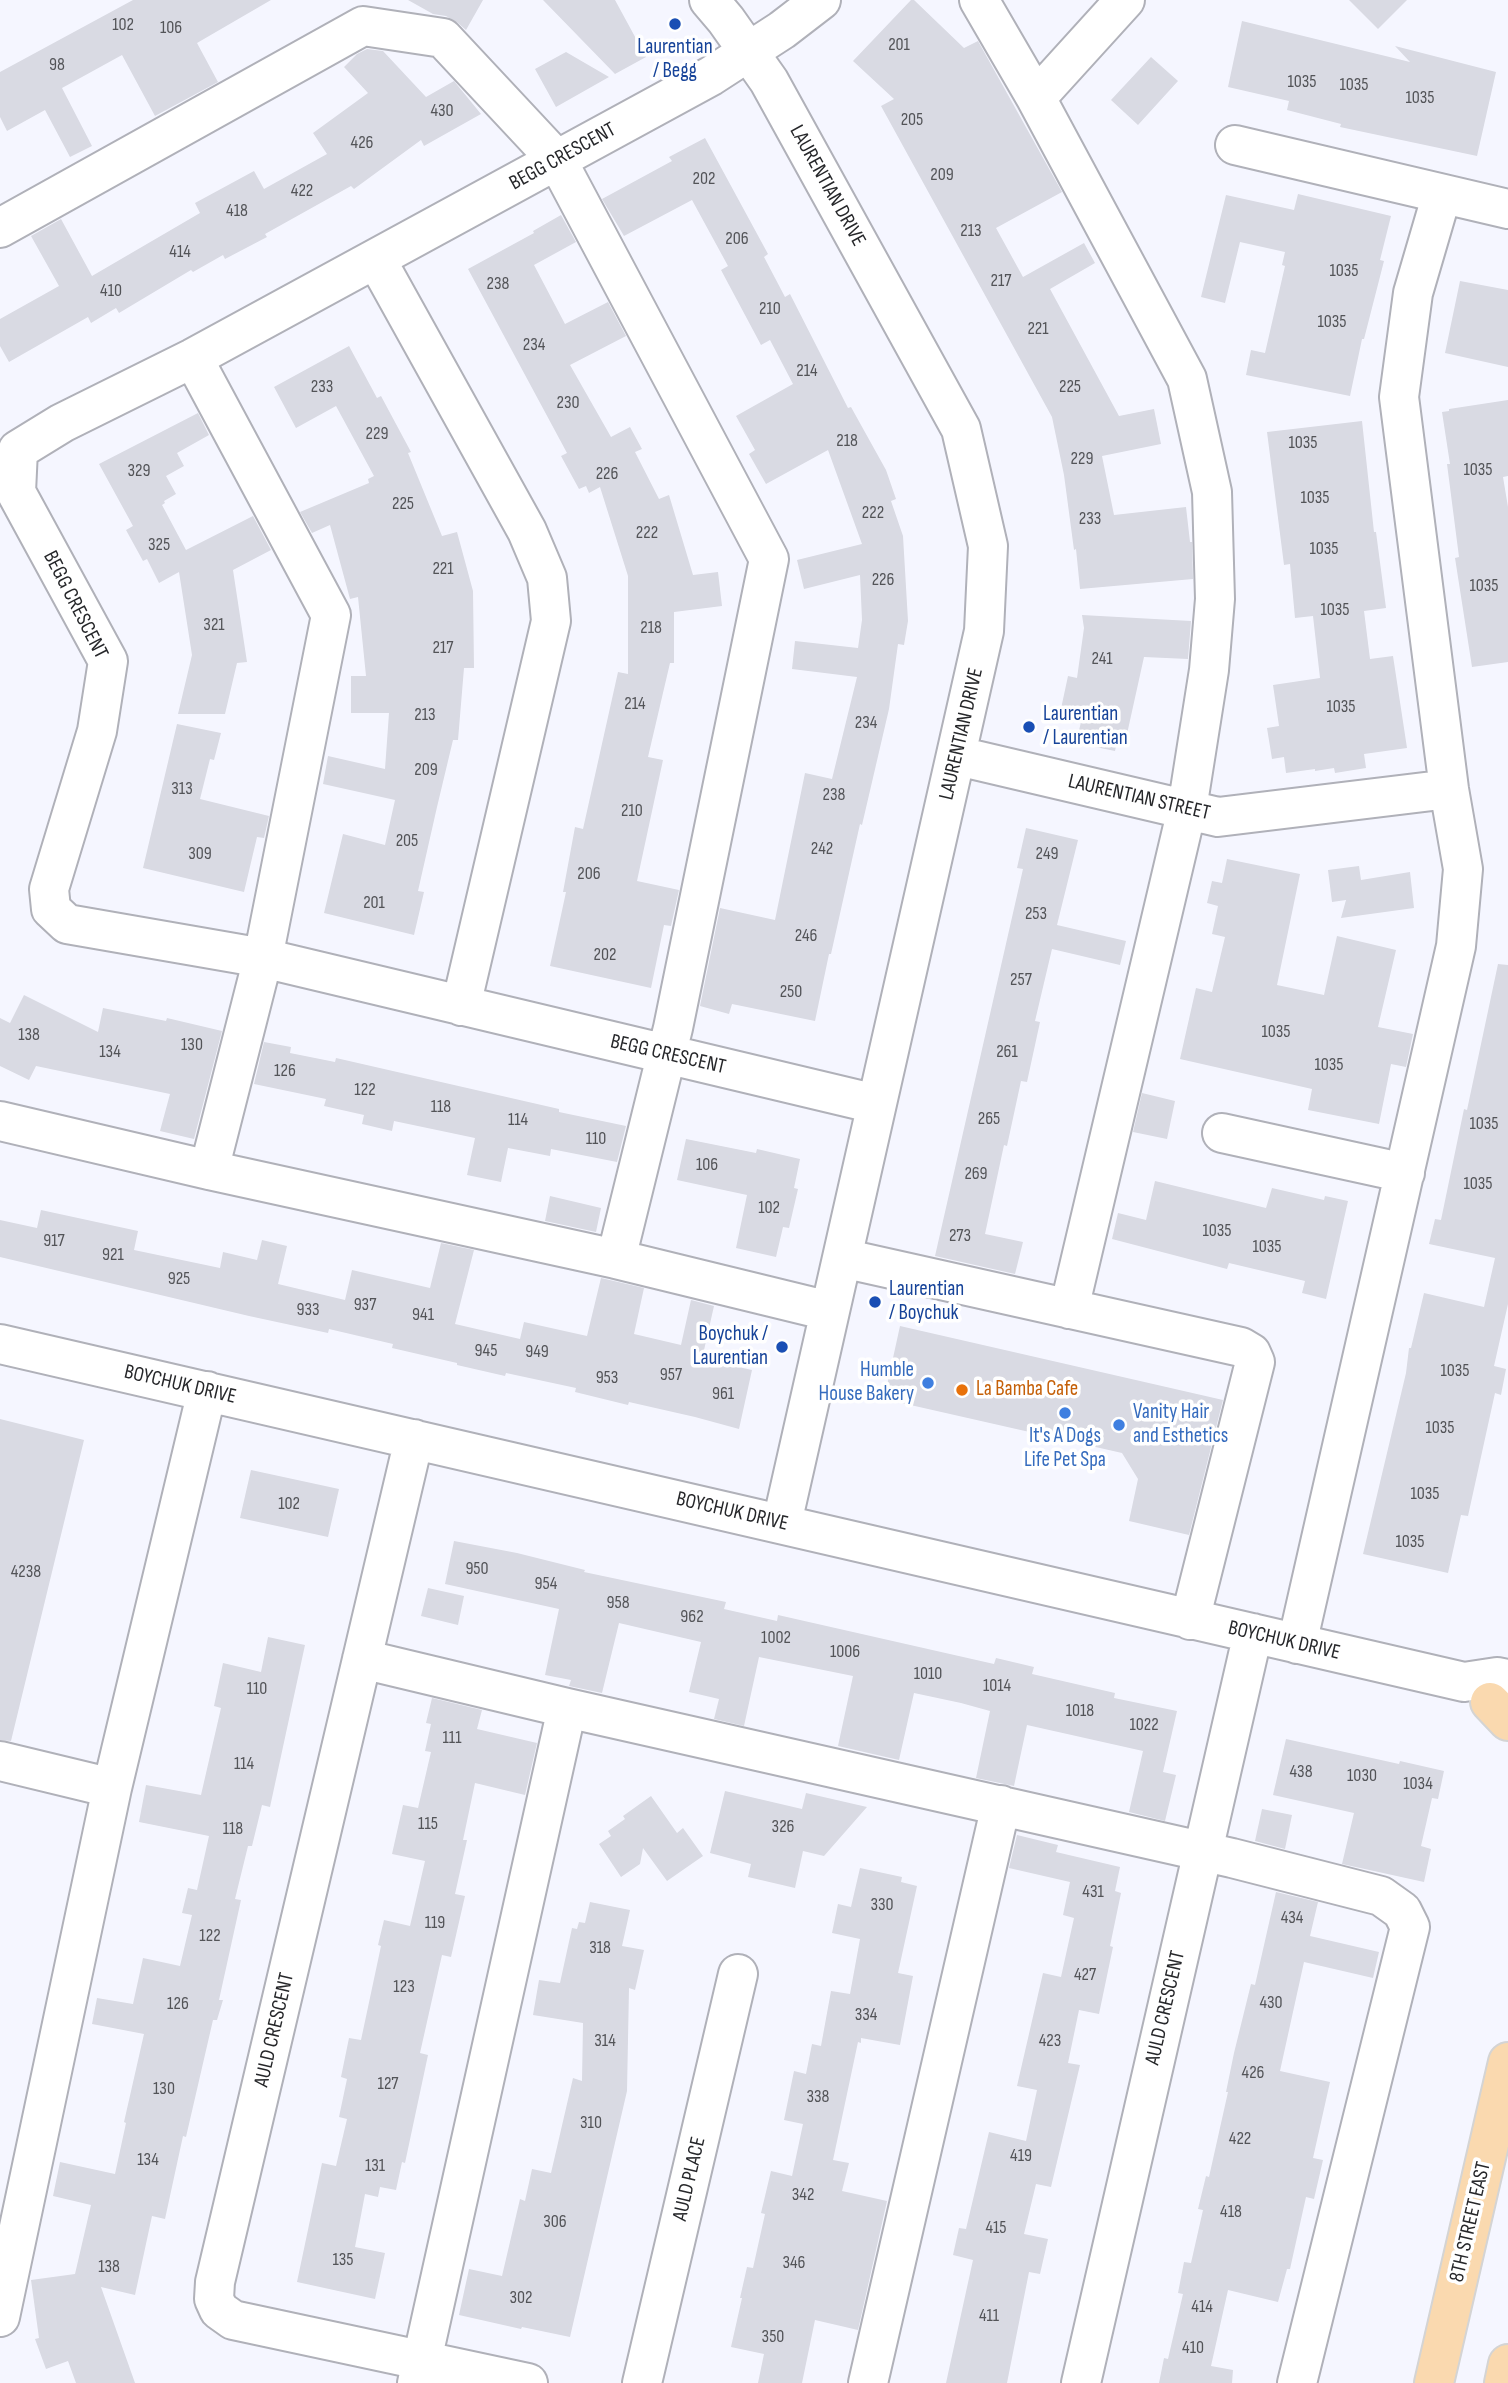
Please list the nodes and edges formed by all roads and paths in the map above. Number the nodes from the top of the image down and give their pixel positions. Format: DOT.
graph roads {
  1 [pos="709,0"];
  2 [pos="821,0"];
  3 [pos="979,0"];
  4 [pos="1125,0"];
  5 [pos="749,52"];
  6 [pos="1036,98"];
  7 [pos="1235,145"];
  8 [pos="557,160"];
  9 [pos="1442,194"];
  10 [pos="1508,209"];
  11 [pos="0,228"];
  12 [pos="376,259"];
  13 [pos="193,358"];
  14 [pos="958,756"];
  15 [pos="1448,789"];
  16 [pos="1186,809"];
  17 [pos="263,958"];
  18 [pos="461,1006"];
  19 [pos="667,1054"];
  20 [pos="876,1104"];
  21 [pos="0,1121"];
  22 [pos="1223,1132"];
  23 [pos="209,1170"];
  24 [pos="1405,1173"];
  25 [pos="842,1258"];
  26 [pos="616,1259"];
  27 [pos="1069,1309"];
  28 [pos="830,1311"];
  29 [pos="0,1344"];
  30 [pos="207,1391"];
  31 [pos="414,1439"];
  32 [pos="782,1523"];
  33 [pos="1191,1620"];
  34 [pos="1253,1633"];
  35 [pos="1297,1644"];
  36 [pos="362,1660"];
  37 [pos="1496,1698"];
  38 [pos="566,1708"];
  39 [pos="0,1761"];
  40 [pos="112,1788"];
  41 [pos="1001,1805"];
  42 [pos="1202,1851"];
  43 [pos="738,1974"];
  44 [pos="1508,2062"];
  45 [pos="0,2317"];
  46 [pos="1508,2364"];
  47 [pos="420,2372"];
  48 [pos="528,2383"];
  49 [pos="642,2383"];
  50 [pos="868,2383"];
  51 [pos="1081,2383"];
  52 [pos="1297,2383"];
  53 [pos="1434,2383"];
  54 [pos="1504,2383"];
  1 -- 5 [label="street, LAURENTIAN DRIVE"];
  2 -- 5 [label="street, BEGG CRESCENT"];
  3 -- 6 [label="street"];
  4 -- 6 [label="street"];
  5 -- 8 [label="street, BEGG CRESCENT"];
  5 -- 14 [label="street, LAURENTIAN DRIVE"];
  6 -- 16 [label="street"];
  7 -- 9 [label="street"];
  8 -- 11 [label="street"];
  8 -- 12 [label="street, BEGG CRESCENT"];
  8 -- 19 [label="street"];
  9 -- 10 [label="street"];
  9 -- 15 [label="street"];
  12 -- 13 [label="street, BEGG CRESCENT"];
  12 -- 18 [label="street"];
  13 -- 17 [label="street"];
  13 -- 17 [label="street, BEGG CRESCENT"];
  14 -- 16 [label="street, LAURENTIAN STREET"];
  14 -- 20 [label="street, LAURENTIAN DRIVE"];
  15 -- 16 [label="street, LAURENTIAN STREET"];
  15 -- 24 [label="street"];
  16 -- 27 [label="street"];
  17 -- 18 [label="street, BEGG CRESCENT"];
  17 -- 23 [label="street"];
  18 -- 19 [label="street, BEGG CRESCENT"];
  19 -- 20 [label="street, BEGG CRESCENT"];
  19 -- 26 [label="street"];
  20 -- 25 [label="street, LAURENTIAN DRIVE"];
  21 -- 23 [label="street"];
  22 -- 24 [label="street"];
  23 -- 26 [label="street"];
  24 -- 35 [label="street"];
  25 -- 27 [label="street"];
  25 -- 28 [label="street, LAURENTIAN DRIVE"];
  26 -- 28 [label="street"];
  27 -- 33 [label="street"];
  28 -- 32 [label="street, LAURENTIAN DRIVE"];
  29 -- 30 [label="street, BOYCHUK DRIVE"];
  30 -- 31 [label="street, BOYCHUK DRIVE"];
  30 -- 40 [label="street"];
  31 -- 32 [label="street, BOYCHUK DRIVE"];
  31 -- 36 [label="street, AULD CRESCENT"];
  32 -- 33 [label="street, BOYCHUK DRIVE"];
  33 -- 34 [label="street, BOYCHUK DRIVE"];
  34 -- 35 [label="street, BOYCHUK DRIVE"];
  34 -- 42 [label="street, AULD CRESCENT"];
  35 -- 37 [label="street, BOYCHUK DRIVE"];
  36 -- 38 [label="street"];
  36 -- 47 [label="street, AULD CRESCENT"];
  38 -- 41 [label="street"];
  38 -- 47 [label="street"];
  39 -- 40 [label="street"];
  40 -- 45 [label="street"];
  41 -- 42 [label="street"];
  41 -- 50 [label="street"];
  42 -- 51 [label="street, AULD CRESCENT"];
  42 -- 52 [label="street"];
  43 -- 49 [label="street, AULD PLACE"];
  44 -- 53 [label="main road, 8TH STREET EAST"];
  46 -- 54 [label="main road"];
  47 -- 48 [label="street, AULD CRESCENT"];
}
